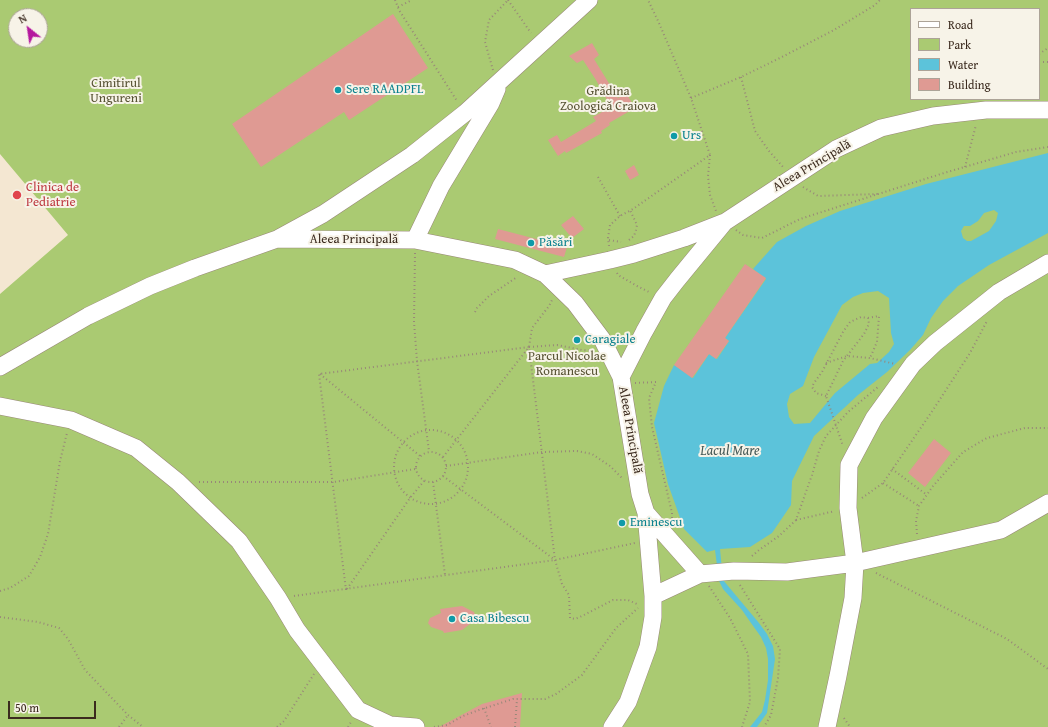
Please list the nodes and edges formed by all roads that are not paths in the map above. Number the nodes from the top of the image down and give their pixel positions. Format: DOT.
graph roads {
  1 [pos="589,0"];
  2 [pos="499,84"];
  3 [pos="1048,110"];
  4 [pos="725,222"];
  5 [pos="277,239"];
  6 [pos="415,240"];
  7 [pos="1048,263"];
  8 [pos="538,271"];
  9 [pos="0,367"];
  10 [pos="621,380"];
  11 [pos="0,406"];
  12 [pos="1048,503"];
  13 [pos="646,513"];
  14 [pos="855,563"];
  15 [pos="700,574"];
  16 [pos="653,596"];
  17 [pos="416,727"];
  18 [pos="612,727"];
  19 [pos="827,727"];
  1 -- 2 [label="street"];
  2 -- 5 [label="street"];
  2 -- 6 [label="street"];
  3 -- 4 [label="street, Aleea Principală"];
  4 -- 8 [label="street, Aleea Principală"];
  4 -- 10 [label="street, Aleea Principală"];
  5 -- 6 [label="street, Aleea Principală"];
  5 -- 9 [label="street, Aleea Principală"];
  6 -- 8 [label="street, Aleea Principală"];
  7 -- 14 [label="street"];
  8 -- 10 [label="street"];
  10 -- 13 [label="street, Aleea Principală"];
  11 -- 17 [label="street"];
  12 -- 14 [label="street"];
  13 -- 15 [label="street"];
  13 -- 16 [label="street, Aleea Principală"];
  14 -- 15 [label="street"];
  14 -- 19 [label="street"];
  15 -- 16 [label="street"];
  16 -- 18 [label="street, Aleea Principală"];
}
